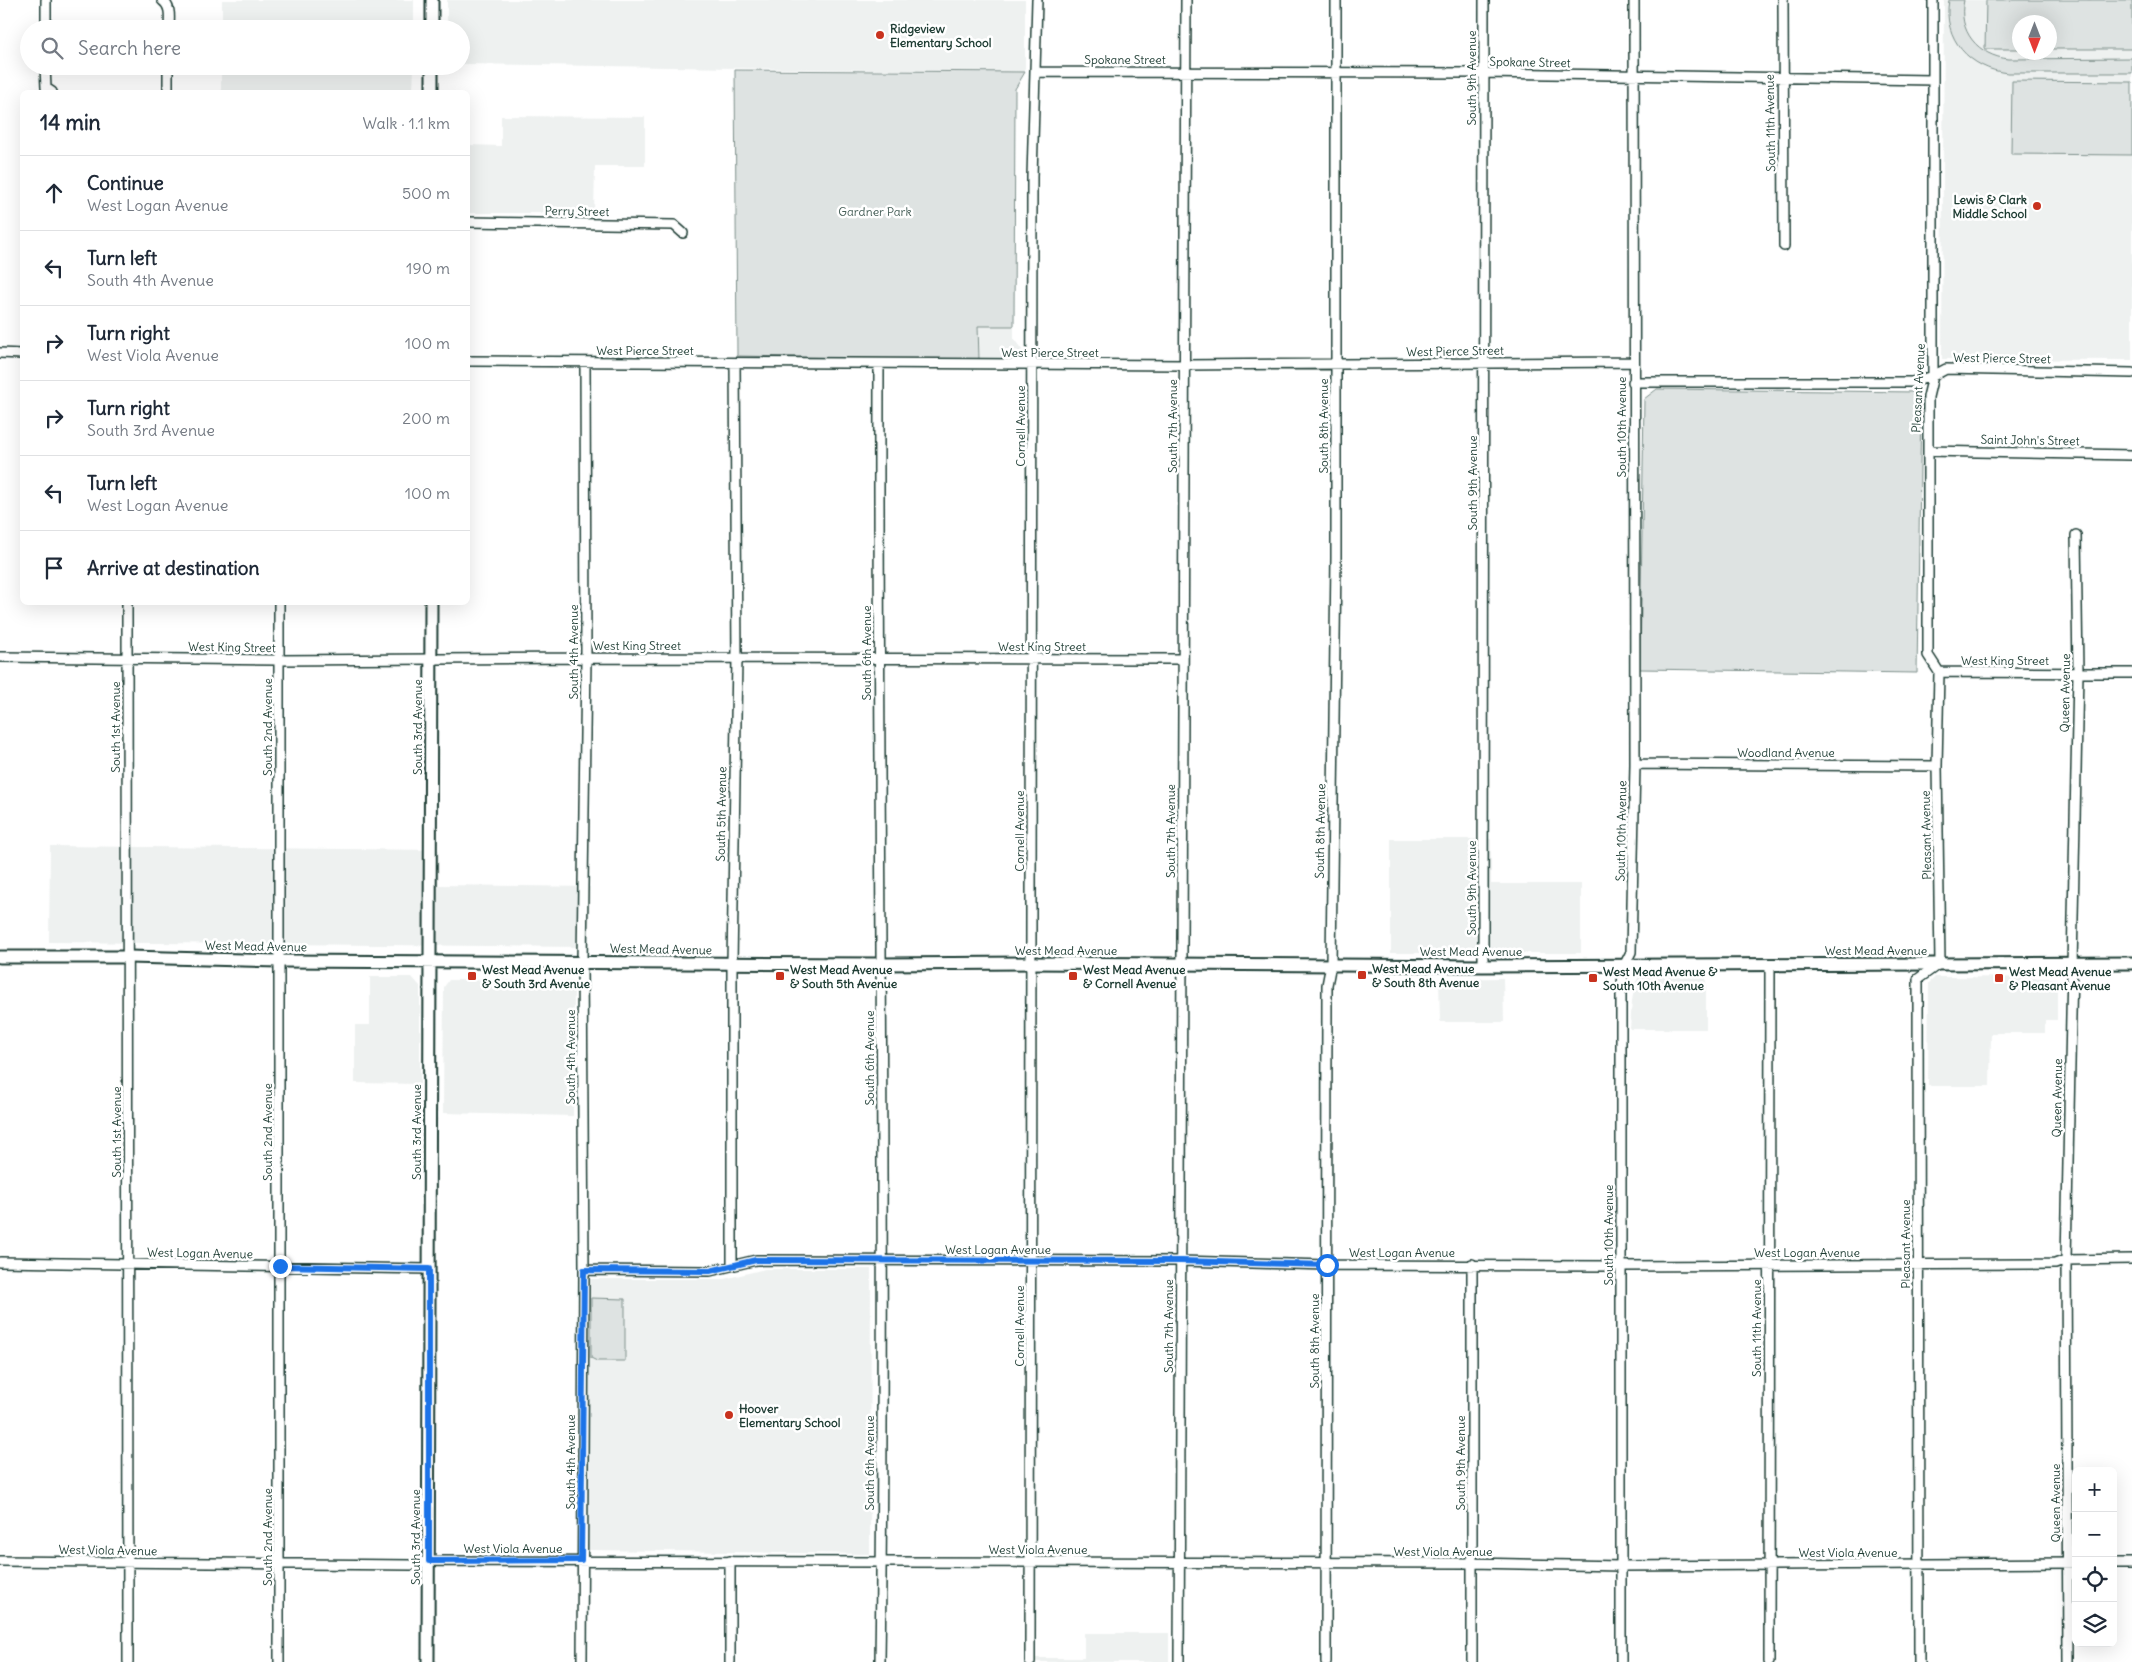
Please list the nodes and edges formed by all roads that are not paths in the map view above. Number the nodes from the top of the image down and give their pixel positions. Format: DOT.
graph roads {
  1 [pos="46,0"];
  2 [pos="162,0"];
  3 [pos="432,0"];
  4 [pos="1037,0"];
  5 [pos="1186,0"];
  6 [pos="1336,0"];
  7 [pos="1484,0"];
  8 [pos="1634,0"];
  9 [pos="1782,0"];
  10 [pos="1933,0"];
  11 [pos="46,20"];
  12 [pos="169,20"];
  13 [pos="432,20"];
  14 [pos="1036,72"];
  15 [pos="1186,72"];
  16 [pos="1334,72"];
  17 [pos="1484,73"];
  18 [pos="45,75"];
  19 [pos="168,75"];
  20 [pos="432,75"];
  21 [pos="1633,76"];
  22 [pos="1782,79"];
  23 [pos="1933,80"];
  24 [pos="49,90"];
  25 [pos="168,90"];
  26 [pos="432,90"];
  27 [pos="470,222"];
  28 [pos="683,233"];
  29 [pos="1784,246"];
  30 [pos="0,354"];
  31 [pos="20,354"];
  32 [pos="470,361"];
  33 [pos="585,362"];
  34 [pos="1633,362"];
  35 [pos="735,363"];
  36 [pos="1483,363"];
  37 [pos="880,364"];
  38 [pos="1033,365"];
  39 [pos="1184,365"];
  40 [pos="1336,365"];
  41 [pos="2132,373"];
  42 [pos="1933,376"];
  43 [pos="1633,382"];
  44 [pos="1928,451"];
  45 [pos="2132,454"];
  46 [pos="2076,535"];
  47 [pos="127,605"];
  48 [pos="279,605"];
  49 [pos="431,605"];
  50 [pos="0,657"];
  51 [pos="127,658"];
  52 [pos="586,658"];
  53 [pos="736,658"];
  54 [pos="1032,658"];
  55 [pos="1183,659"];
  56 [pos="280,660"];
  57 [pos="431,660"];
  58 [pos="879,660"];
  59 [pos="1938,672"];
  60 [pos="2078,673"];
  61 [pos="2132,673"];
  62 [pos="1635,764"];
  63 [pos="1937,766"];
  64 [pos="0,956"];
  65 [pos="129,956"];
  66 [pos="279,961"];
  67 [pos="430,961"];
  68 [pos="582,962"];
  69 [pos="1032,963"];
  70 [pos="1940,963"];
  71 [pos="2132,963"];
  72 [pos="732,964"];
  73 [pos="881,964"];
  74 [pos="1182,964"];
  75 [pos="1331,964"];
  76 [pos="1625,964"];
  77 [pos="1770,964"];
  78 [pos="2072,964"];
  79 [pos="1483,966"];
  80 [pos="2132,1259"];
  81 [pos="883,1260"];
  82 [pos="2066,1260"];
  83 [pos="1181,1261"];
  84 [pos="0,1262"];
  85 [pos="1031,1262"];
  86 [pos="129,1264"];
  87 [pos="1472,1264"];
  88 [pos="732,1265"];
  89 [pos="1327,1265"];
  90 [pos="1769,1265"];
  91 [pos="1918,1265"];
  92 [pos="280,1266"];
  93 [pos="1620,1266"];
  94 [pos="429,1269"];
  95 [pos="584,1270"];
  96 [pos="581,1560"];
  97 [pos="0,1561"];
  98 [pos="429,1561"];
  99 [pos="730,1561"];
  100 [pos="882,1561"];
  101 [pos="1031,1562"];
  102 [pos="1180,1562"];
  103 [pos="129,1563"];
  104 [pos="1472,1563"];
  105 [pos="2072,1563"];
  106 [pos="2117,1563"];
  107 [pos="2132,1563"];
  108 [pos="280,1564"];
  109 [pos="1326,1564"];
  110 [pos="1769,1564"];
  111 [pos="1919,1565"];
  112 [pos="1622,1566"];
  113 [pos="128,1662"];
  114 [pos="279,1662"];
  115 [pos="428,1662"];
  116 [pos="582,1662"];
  117 [pos="730,1662"];
  118 [pos="880,1662"];
  119 [pos="1030,1662"];
  120 [pos="1180,1662"];
  121 [pos="1326,1662"];
  122 [pos="1472,1662"];
  123 [pos="1621,1662"];
  124 [pos="1769,1662"];
  125 [pos="1919,1662"];
  126 [pos="2068,1662"];
  1 -- 11 [label="street"];
  2 -- 12 [label="street"];
  3 -- 13 [label="street"];
  4 -- 14 [label="street, Cornell Avenue"];
  5 -- 15 [label="street, South 7th Avenue"];
  6 -- 16 [label="street, South 8th Avenue"];
  7 -- 17 [label="street, South 9th Avenue"];
  8 -- 21 [label="street, South 10th Avenue"];
  9 -- 22 [label="street, South 11th Avenue"];
  10 -- 23 [label="street, Pleasant Avenue"];
  14 -- 15 [label="street, Spokane Street"];
  14 -- 38 [label="street, Cornell Avenue"];
  15 -- 16 [label="street, Spokane Street"];
  15 -- 39 [label="street, South 7th Avenue"];
  16 -- 17 [label="street, Spokane Street"];
  16 -- 40 [label="street, South 8th Avenue"];
  17 -- 21 [label="street, Spokane Street"];
  17 -- 36 [label="street, South 9th Avenue"];
  18 -- 24 [label="street"];
  19 -- 25 [label="street"];
  20 -- 26 [label="street"];
  21 -- 22 [label="street, Spokane Street"];
  21 -- 34 [label="street, South 10th Avenue"];
  22 -- 23 [label="street, Spokane Street"];
  22 -- 29 [label="street, South 11th Avenue"];
  23 -- 42 [label="street, Pleasant Avenue"];
  27 -- 28 [label="street, Perry Street"];
  30 -- 31 [label="street"];
  32 -- 33 [label="street, West Pierce Street"];
  33 -- 35 [label="street, West Pierce Street"];
  33 -- 52 [label="street, South 4th Avenue"];
  34 -- 36 [label="street, West Pierce Street"];
  34 -- 43 [label="street, South 10th Avenue"];
  35 -- 37 [label="street, West Pierce Street"];
  35 -- 53 [label="street, South 5th Avenue"];
  36 -- 40 [label="street, West Pierce Street"];
  36 -- 79 [label="street, South 9th Avenue"];
  37 -- 38 [label="street, West Pierce Street"];
  37 -- 58 [label="street, South 6th Avenue"];
  38 -- 39 [label="street, West Pierce Street"];
  38 -- 54 [label="street, Cornell Avenue"];
  39 -- 40 [label="street, West Pierce Street"];
  39 -- 55 [label="street, South 7th Avenue"];
  40 -- 75 [label="street, South 8th Avenue"];
  41 -- 42 [label="street, West Pierce Street"];
  42 -- 43 [label="street, West Pierce Street"];
  42 -- 44 [label="street, Pleasant Avenue"];
  43 -- 62 [label="street, South 10th Avenue"];
  44 -- 45 [label="street, Saint John's Street"];
  44 -- 59 [label="street, Pleasant Avenue"];
  46 -- 60 [label="street, Queen Avenue"];
  47 -- 51 [label="street, South 1st Avenue"];
  48 -- 56 [label="street, South 2nd Avenue"];
  49 -- 57 [label="street, South 3rd Avenue"];
  50 -- 51 [label="street, West King Street"];
  51 -- 56 [label="street, West King Street"];
  51 -- 65 [label="street, South 1st Avenue"];
  52 -- 53 [label="street, West King Street"];
  52 -- 57 [label="street, West King Street"];
  52 -- 68 [label="street, South 4th Avenue"];
  53 -- 58 [label="street, West King Street"];
  53 -- 72 [label="street, South 5th Avenue"];
  54 -- 55 [label="street, West King Street"];
  54 -- 58 [label="street, West King Street"];
  54 -- 69 [label="street, Cornell Avenue"];
  55 -- 74 [label="street, South 7th Avenue"];
  56 -- 57 [label="street, West King Street"];
  56 -- 66 [label="street, South 2nd Avenue"];
  57 -- 67 [label="street, South 3rd Avenue"];
  58 -- 73 [label="street, South 6th Avenue"];
  59 -- 60 [label="street, West King Street"];
  59 -- 63 [label="street, Pleasant Avenue"];
  60 -- 61 [label="street, West King Street"];
  60 -- 78 [label="street, Queen Avenue"];
  62 -- 63 [label="street, Woodland Avenue"];
  62 -- 76 [label="street, South 10th Avenue"];
  63 -- 70 [label="street, Pleasant Avenue"];
  64 -- 65 [label="street, West Mead Avenue"];
  65 -- 66 [label="street, West Mead Avenue"];
  65 -- 86 [label="street, South 1st Avenue"];
  66 -- 67 [label="street, West Mead Avenue"];
  66 -- 92 [label="street, South 2nd Avenue"];
  67 -- 68 [label="street, West Mead Avenue"];
  67 -- 94 [label="street, South 3rd Avenue"];
  68 -- 72 [label="street, West Mead Avenue"];
  68 -- 95 [label="street, South 4th Avenue"];
  69 -- 73 [label="street, West Mead Avenue"];
  69 -- 74 [label="street, West Mead Avenue"];
  69 -- 85 [label="street, Cornell Avenue"];
  70 -- 77 [label="street, West Mead Avenue"];
  70 -- 78 [label="street, West Mead Avenue"];
  70 -- 91 [label="street, Pleasant Avenue"];
  71 -- 78 [label="street, West Mead Avenue"];
  72 -- 73 [label="street, West Mead Avenue"];
  72 -- 88 [label="street, South 5th Avenue"];
  73 -- 81 [label="street, South 6th Avenue"];
  74 -- 75 [label="street, West Mead Avenue"];
  74 -- 83 [label="street, South 7th Avenue"];
  75 -- 79 [label="street, West Mead Avenue"];
  75 -- 89 [label="street, South 8th Avenue"];
  76 -- 77 [label="street, West Mead Avenue"];
  76 -- 79 [label="street, West Mead Avenue"];
  76 -- 93 [label="street, South 10th Avenue"];
  77 -- 90 [label="street, South 11th Avenue"];
  78 -- 82 [label="street, Queen Avenue"];
  80 -- 82 [label="street, West Logan Avenue"];
  81 -- 85 [label="street, West Logan Avenue"];
  81 -- 88 [label="street, West Logan Avenue"];
  81 -- 100 [label="street, South 6th Avenue"];
  82 -- 91 [label="street, West Logan Avenue"];
  82 -- 105 [label="street, Queen Avenue"];
  83 -- 85 [label="street, West Logan Avenue"];
  83 -- 89 [label="street, West Logan Avenue"];
  83 -- 102 [label="street, South 7th Avenue"];
  84 -- 86 [label="street, West Logan Avenue"];
  85 -- 101 [label="street, Cornell Avenue"];
  86 -- 92 [label="street, West Logan Avenue"];
  86 -- 103 [label="street, South 1st Avenue"];
  87 -- 89 [label="street, West Logan Avenue"];
  87 -- 93 [label="street, West Logan Avenue"];
  87 -- 104 [label="street, South 9th Avenue"];
  88 -- 95 [label="street, West Logan Avenue"];
  89 -- 109 [label="street, South 8th Avenue"];
  90 -- 91 [label="street, West Logan Avenue"];
  90 -- 93 [label="street, West Logan Avenue"];
  90 -- 110 [label="street, South 11th Avenue"];
  91 -- 111 [label="street, Pleasant Avenue"];
  92 -- 94 [label="street, West Logan Avenue"];
  92 -- 108 [label="street, South 2nd Avenue"];
  93 -- 112 [label="street, South 10th Avenue"];
  94 -- 98 [label="street, South 3rd Avenue"];
  95 -- 96 [label="street, South 4th Avenue"];
  96 -- 98 [label="street, West Viola Avenue"];
  96 -- 99 [label="street, West Viola Avenue"];
  96 -- 116 [label="street, South 4th Avenue"];
  97 -- 103 [label="street, West Viola Avenue"];
  98 -- 108 [label="street, West Viola Avenue"];
  98 -- 115 [label="street, South 3rd Avenue"];
  99 -- 100 [label="street, West Viola Avenue"];
  99 -- 117 [label="street"];
  100 -- 101 [label="street, West Viola Avenue"];
  100 -- 118 [label="street, South 6th Avenue"];
  101 -- 102 [label="street, West Viola Avenue"];
  101 -- 119 [label="street, Cornell Avenue"];
  102 -- 109 [label="street, West Viola Avenue"];
  102 -- 120 [label="street, South 7th Avenue"];
  103 -- 108 [label="street, West Viola Avenue"];
  103 -- 113 [label="street, South 1st Avenue"];
  104 -- 109 [label="street, West Viola Avenue"];
  104 -- 112 [label="street, West Viola Avenue"];
  104 -- 122 [label="street, South 9th Avenue"];
  105 -- 111 [label="street, West Viola Avenue"];
  105 -- 126 [label="street, Queen Avenue"];
  106 -- 107 [label="street"];
  108 -- 114 [label="street, South 2nd Avenue"];
  109 -- 121 [label="street, South 8th Avenue"];
  110 -- 111 [label="street, West Viola Avenue"];
  110 -- 112 [label="street, West Viola Avenue"];
  110 -- 124 [label="street, South 11th Avenue"];
  111 -- 125 [label="street, Pleasant Avenue"];
  112 -- 123 [label="street, South 10th Avenue"];
}
